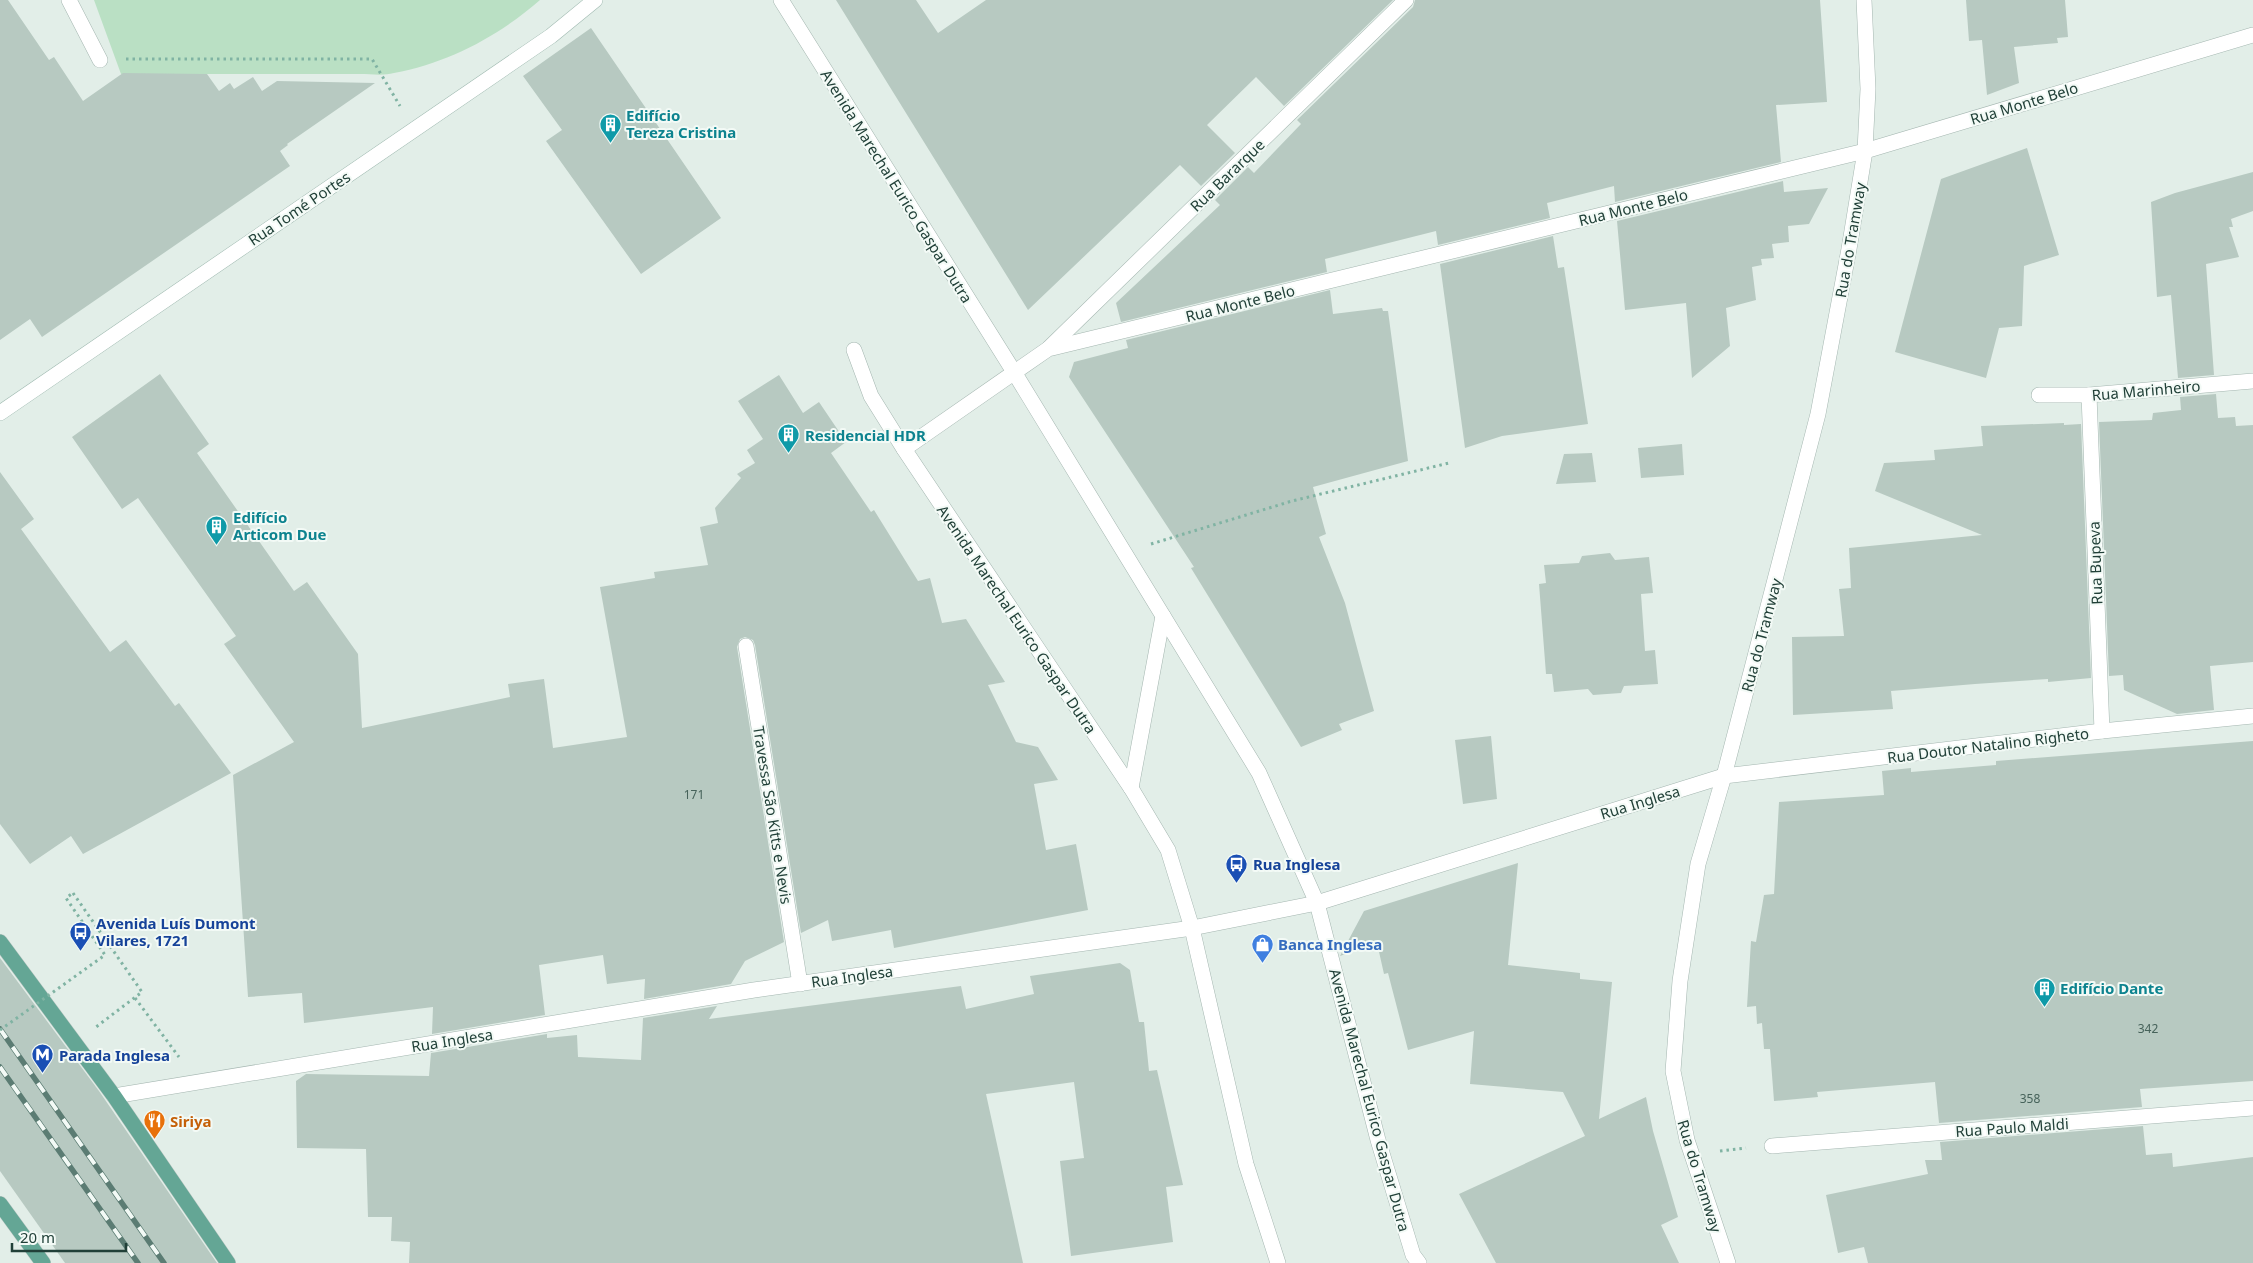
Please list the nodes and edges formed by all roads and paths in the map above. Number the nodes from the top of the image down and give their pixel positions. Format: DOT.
graph roads {
  1 [pos="69,0"];
  2 [pos="595,0"];
  3 [pos="781,0"];
  4 [pos="1406,0"];
  5 [pos="1864,0"];
  6 [pos="2253,35"];
  7 [pos="100,60"];
  8 [pos="414,130"];
  9 [pos="1865,150"];
  10 [pos="1048,349"];
  11 [pos="854,350"];
  12 [pos="1014,372"];
  13 [pos="2253,381"];
  14 [pos="2039,395"];
  15 [pos="2089,395"];
  16 [pos="1,411"];
  17 [pos="904,449"];
  18 [pos="1449,463"];
  19 [pos="1124,552"];
  20 [pos="1163,616"];
  21 [pos="746,646"];
  22 [pos="2253,716"];
  23 [pos="2102,731"];
  24 [pos="1724,776"];
  25 [pos="1130,788"];
  26 [pos="1317,903"];
  27 [pos="1192,928"];
  28 [pos="0,942"];
  29 [pos="800,984"];
  30 [pos="135,998"];
  31 [pos="0,1030"];
  32 [pos="76,1043"];
  33 [pos="198,1081"];
  34 [pos="114,1096"];
  35 [pos="2253,1108"];
  36 [pos="1772,1146"];
  37 [pos="1691,1154"];
  38 [pos="0,1204"];
  39 [pos="43,1263"];
  40 [pos="228,1263"];
  41 [pos="1278,1263"];
  42 [pos="1419,1263"];
  43 [pos="1728,1263"];
  1 -- 7 [label="street"];
  2 -- 8 [label="street, Rua Tomé Portes"];
  3 -- 12 [label="street, Avenida Marechal Eurico Gaspar Dutra"];
  4 -- 10 [label="street, Rua Bararque"];
  5 -- 9 [label="street, Rua do Tramway"];
  6 -- 9 [label="street, Rua Monte Belo"];
  7 -- 8 [label="path"];
  8 -- 16 [label="street, Rua Tomé Portes"];
  9 -- 10 [label="street, Rua Monte Belo"];
  9 -- 24 [label="street, Rua do Tramway"];
  10 -- 12 [label="street, Rua Monte Belo"];
  11 -- 17 [label="street, Avenida Marechal Eurico Gaspar Dutra"];
  12 -- 17 [label="street"];
  12 -- 19 [label="street, Avenida Marechal Eurico Gaspar Dutra"];
  13 -- 15 [label="street, Rua Marinheiro"];
  14 -- 15 [label="street, Rua Marinheiro"];
  15 -- 23 [label="street, Rua Bupeva"];
  17 -- 25 [label="street, Avenida Marechal Eurico Gaspar Dutra"];
  18 -- 19 [label="path"];
  19 -- 20 [label="street, Avenida Marechal Eurico Gaspar Dutra"];
  20 -- 25 [label="street"];
  20 -- 26 [label="street, Avenida Marechal Eurico Gaspar Dutra"];
  21 -- 29 [label="street, Travessa São Kitts e Nevis"];
  22 -- 23 [label="street, Rua Doutor Natalino Righeto"];
  23 -- 24 [label="street, Rua Doutor Natalino Righeto"];
  24 -- 26 [label="street, Rua Inglesa"];
  24 -- 37 [label="street, Rua do Tramway"];
  25 -- 27 [label="street, Avenida Marechal Eurico Gaspar Dutra"];
  26 -- 27 [label="street, Rua Inglesa"];
  26 -- 42 [label="street, Avenida Marechal Eurico Gaspar Dutra"];
  27 -- 29 [label="street, Rua Inglesa"];
  27 -- 41 [label="street, Avenida Marechal Eurico Gaspar Dutra"];
  28 -- 32 [label="main road"];
  29 -- 33 [label="street, Rua Inglesa"];
  30 -- 31 [label="path, bridge"];
  30 -- 32 [label="path"];
  30 -- 33 [label="path"];
  32 -- 34 [label="main road"];
  33 -- 34 [label="street, Rua Inglesa"];
  34 -- 40 [label="main road"];
  35 -- 36 [label="street, Rua Paulo Maldi"];
  36 -- 37 [label="path"];
  37 -- 43 [label="street, Rua do Tramway"];
  38 -- 39 [label="main road"];
}
